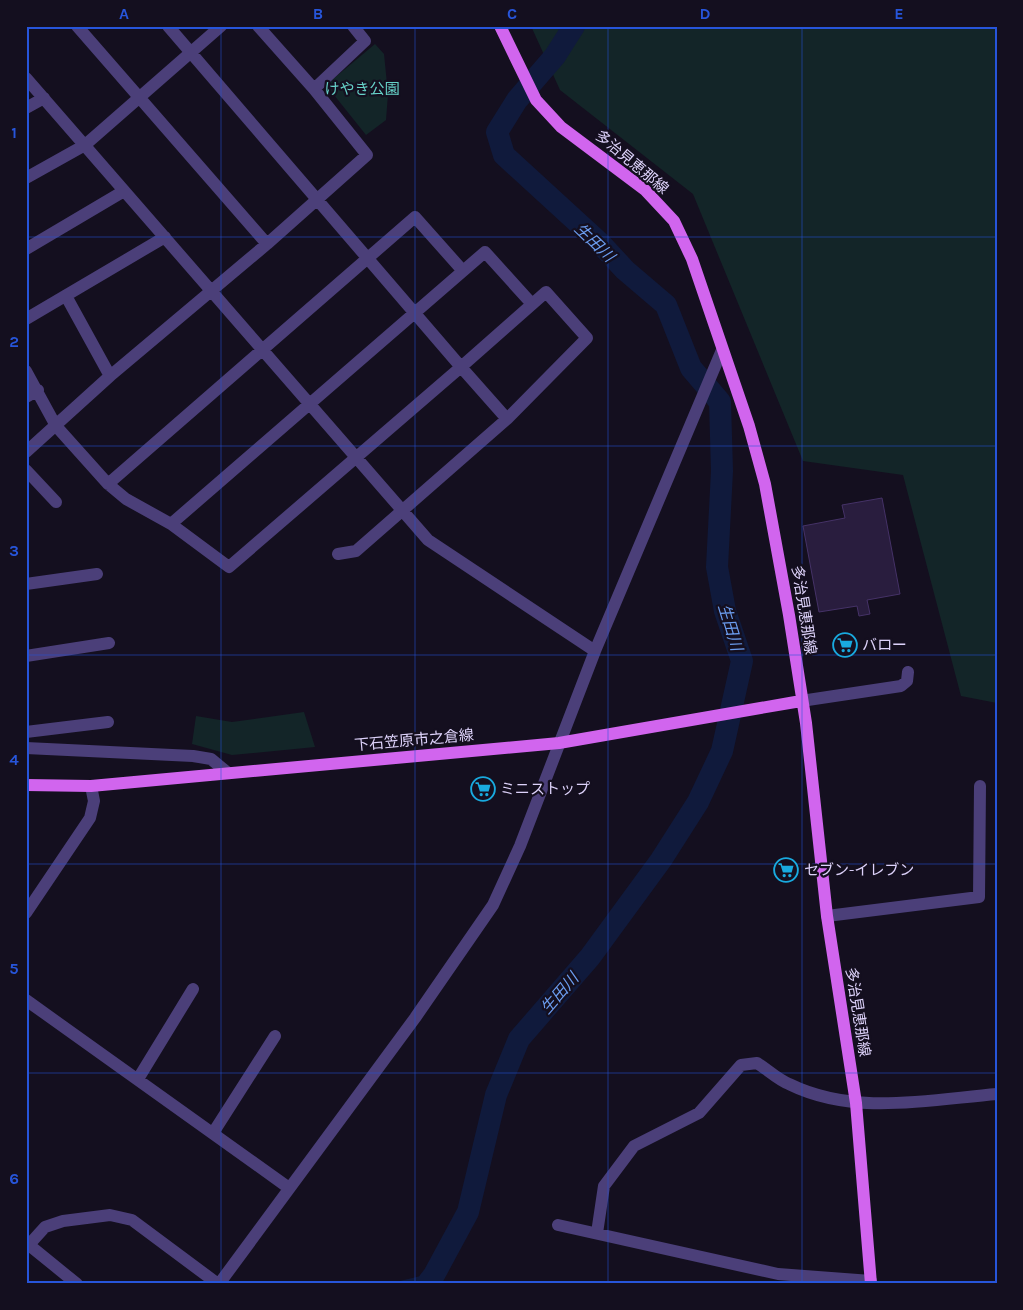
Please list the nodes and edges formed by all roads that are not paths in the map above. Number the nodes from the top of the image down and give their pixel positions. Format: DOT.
graph roads {
  1 [pos="77,26"];
  2 [pos="168,26"];
  3 [pos="222,26"];
  4 [pos="258,26"];
  5 [pos="353,26"];
  6 [pos="500,26"];
  7 [pos="191,53"];
  8 [pos="26,78"];
  9 [pos="314,89"];
  10 [pos="139,97"];
  11 [pos="44,98"];
  12 [pos="26,108"];
  13 [pos="84,145"];
  14 [pos="26,178"];
  15 [pos="124,191"];
  16 [pos="317,198"];
  17 [pos="165,237"];
  18 [pos="267,244"];
  19 [pos="26,249"];
  20 [pos="368,258"];
  21 [pos="463,271"];
  22 [pos="211,291"];
  23 [pos="66,296"];
  24 [pos="532,304"];
  25 [pos="414,312"];
  26 [pos="26,319"];
  27 [pos="264,349"];
  28 [pos="722,350"];
  29 [pos="461,367"];
  30 [pos="26,370"];
  31 [pos="110,376"];
  32 [pos="38,390"];
  33 [pos="26,397"];
  34 [pos="310,402"];
  35 [pos="507,419"];
  36 [pos="56,426"];
  37 [pos="26,452"];
  38 [pos="356,457"];
  39 [pos="26,470"];
  40 [pos="108,484"];
  41 [pos="56,502"];
  42 [pos="402,510"];
  43 [pos="171,524"];
  44 [pos="338,554"];
  45 [pos="97,574"];
  46 [pos="26,584"];
  47 [pos="109,643"];
  48 [pos="595,651"];
  49 [pos="26,656"];
  50 [pos="908,672"];
  51 [pos="802,701"];
  52 [pos="108,722"];
  53 [pos="26,732"];
  54 [pos="559,743"];
  55 [pos="26,748"];
  56 [pos="228,774"];
  57 [pos="26,785"];
  58 [pos="91,786"];
  59 [pos="980,786"];
  60 [pos="26,913"];
  61 [pos="827,916"];
  62 [pos="193,989"];
  63 [pos="26,1000"];
  64 [pos="275,1036"];
  65 [pos="138,1079"];
  66 [pos="997,1094"];
  67 [pos="856,1103"];
  68 [pos="213,1133"];
  69 [pos="289,1188"];
  70 [pos="558,1225"];
  71 [pos="597,1233"];
  72 [pos="27,1247"];
  73 [pos="871,1282"];
  74 [pos="77,1284"];
  75 [pos="219,1284"];
  1 -- 10 [label="street"];
  2 -- 7 [label="street"];
  3 -- 7 [label="street"];
  4 -- 9 [label="street"];
  5 -- 9 [label="street"];
  6 -- 28 [label="main road, 多治見恵那線"];
  7 -- 10 [label="street"];
  7 -- 16 [label="street"];
  8 -- 11 [label="street"];
  9 -- 16 [label="street"];
  10 -- 13 [label="street"];
  10 -- 18 [label="street"];
  11 -- 12 [label="street"];
  11 -- 13 [label="street"];
  13 -- 14 [label="street"];
  13 -- 15 [label="street"];
  15 -- 17 [label="street"];
  15 -- 19 [label="street"];
  16 -- 18 [label="street"];
  16 -- 20 [label="street"];
  17 -- 22 [label="street"];
  17 -- 23 [label="street"];
  18 -- 22 [label="street"];
  20 -- 21 [label="street"];
  20 -- 25 [label="street"];
  20 -- 27 [label="street"];
  21 -- 24 [label="street"];
  21 -- 25 [label="street"];
  22 -- 27 [label="street"];
  22 -- 31 [label="street"];
  23 -- 26 [label="street"];
  23 -- 31 [label="street"];
  24 -- 29 [label="street"];
  24 -- 35 [label="street"];
  25 -- 29 [label="street"];
  25 -- 34 [label="street"];
  27 -- 34 [label="street"];
  27 -- 40 [label="street"];
  28 -- 48 [label="street"];
  28 -- 51 [label="main road, 多治見恵那線"];
  29 -- 35 [label="street"];
  29 -- 38 [label="street"];
  30 -- 32 [label="street"];
  31 -- 36 [label="street"];
  32 -- 33 [label="street"];
  32 -- 36 [label="street"];
  34 -- 38 [label="street"];
  34 -- 43 [label="street"];
  35 -- 42 [label="street"];
  36 -- 37 [label="street"];
  36 -- 40 [label="street"];
  38 -- 42 [label="street"];
  38 -- 43 [label="street"];
  39 -- 41 [label="street"];
  40 -- 43 [label="street"];
  42 -- 44 [label="street"];
  42 -- 48 [label="street"];
  45 -- 46 [label="street"];
  47 -- 49 [label="street"];
  48 -- 54 [label="street"];
  50 -- 51 [label="street"];
  51 -- 54 [label="main road, 下石笠原市之倉線"];
  51 -- 61 [label="main road, 多治見恵那線"];
  52 -- 53 [label="street"];
  54 -- 56 [label="main road, 下石笠原市之倉線"];
  54 -- 69 [label="street"];
  55 -- 56 [label="street"];
  56 -- 58 [label="main road, 下石笠原市之倉線"];
  57 -- 58 [label="main road, 下石笠原市之倉線"];
  58 -- 60 [label="street"];
  59 -- 61 [label="street"];
  61 -- 67 [label="main road, 多治見恵那線"];
  62 -- 65 [label="street"];
  63 -- 65 [label="street"];
  64 -- 68 [label="street"];
  65 -- 68 [label="street"];
  66 -- 67 [label="street"];
  67 -- 71 [label="street"];
  67 -- 73 [label="main road, 多治見恵那線"];
  68 -- 69 [label="street"];
  69 -- 75 [label="street"];
  70 -- 71 [label="street"];
  71 -- 73 [label="street"];
  72 -- 74 [label="street"];
  72 -- 75 [label="street"];
}
